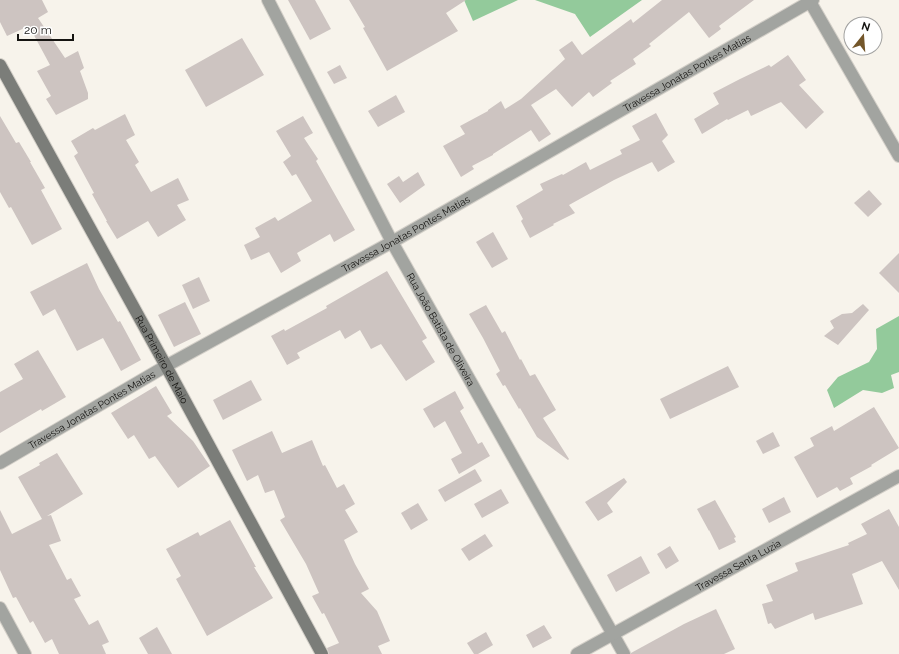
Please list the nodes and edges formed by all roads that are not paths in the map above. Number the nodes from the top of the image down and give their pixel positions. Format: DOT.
graph roads {
  1 [pos="268,0"];
  2 [pos="811,1"];
  3 [pos="0,65"];
  4 [pos="899,156"];
  5 [pos="392,242"];
  6 [pos="166,366"];
  7 [pos="0,463"];
  8 [pos="899,476"];
  9 [pos="0,608"];
  10 [pos="612,634"];
  11 [pos="25,654"];
  12 [pos="322,654"];
  13 [pos="577,654"];
  14 [pos="624,654"];
  1 -- 5 [label="street, Rua João Batista de Oliveira"];
  2 -- 4 [label="street"];
  2 -- 5 [label="street, Travessa Jonatas Pontes Matias"];
  3 -- 6 [label="street, Rua Primeiro de Maio"];
  5 -- 6 [label="street, Travessa Jonatas Pontes Matias"];
  5 -- 10 [label="street, Rua João Batista de Oliveira"];
  6 -- 7 [label="street, Travessa Jonatas Pontes Matias"];
  6 -- 12 [label="street, Rua Primeiro de Maio"];
  8 -- 10 [label="street, Travessa Santa Luzia"];
  9 -- 11 [label="street"];
  10 -- 13 [label="street, Travessa Santa Luzia"];
  10 -- 14 [label="street, Rua João Batista de Oliveira"];
}
